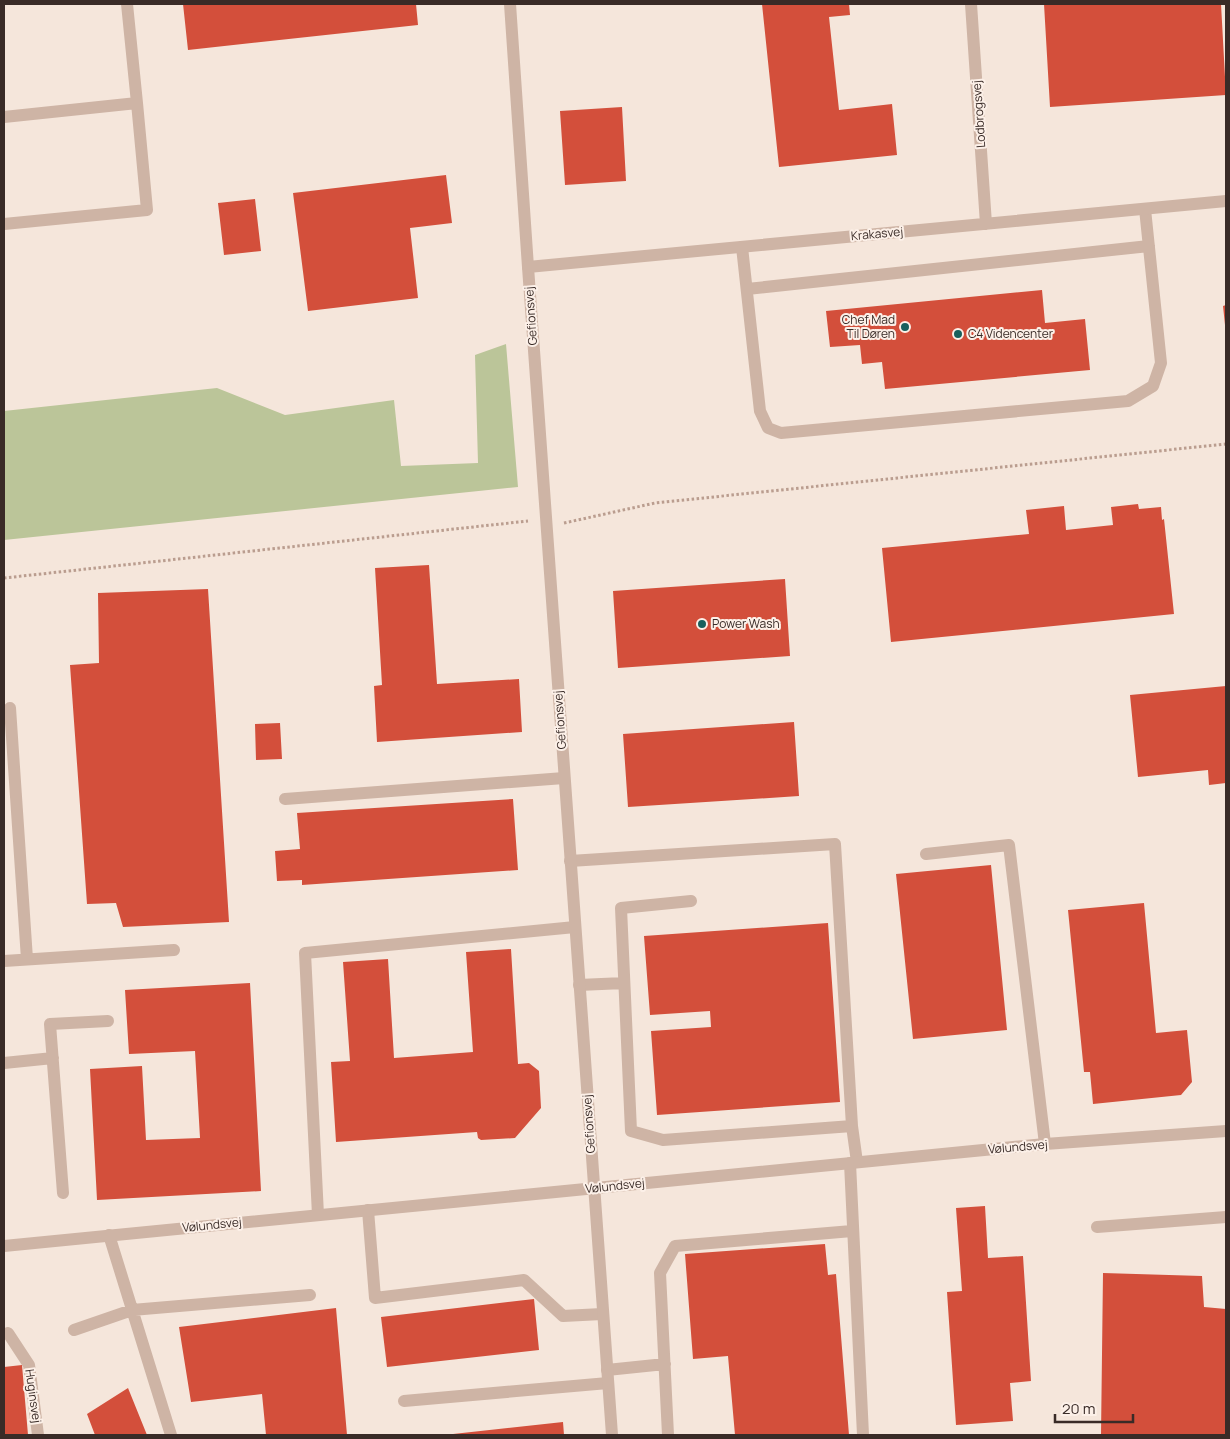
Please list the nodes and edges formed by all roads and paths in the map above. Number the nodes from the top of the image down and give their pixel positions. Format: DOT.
graph roads {
  1 [pos="127,4"];
  2 [pos="510,4"];
  3 [pos="971,4"];
  4 [pos="137,103"];
  5 [pos="4,117"];
  6 [pos="1226,201"];
  7 [pos="1145,209"];
  8 [pos="4,224"];
  9 [pos="986,224"];
  10 [pos="1149,246"];
  11 [pos="742,247"];
  12 [pos="528,267"];
  13 [pos="746,288"];
  14 [pos="1226,444"];
  15 [pos="546,523"];
  16 [pos="4,578"];
  17 [pos="10,708"];
  18 [pos="564,778"];
  19 [pos="285,799"];
  20 [pos="926,854"];
  21 [pos="570,861"];
  22 [pos="691,901"];
  23 [pos="575,927"];
  24 [pos="174,950"];
  25 [pos="28,959"];
  26 [pos="4,960"];
  27 [pos="624,983"];
  28 [pos="579,985"];
  29 [pos="108,1021"];
  30 [pos="53,1058"];
  31 [pos="4,1063"];
  32 [pos="852,1126"];
  33 [pos="1226,1130"];
  34 [pos="1044,1144"];
  35 [pos="854,1163"];
  36 [pos="594,1188"];
  37 [pos="63,1193"];
  38 [pos="368,1210"];
  39 [pos="318,1215"];
  40 [pos="1226,1217"];
  41 [pos="1098,1227"];
  42 [pos="852,1231"];
  43 [pos="109,1235"];
  44 [pos="4,1246"];
  45 [pos="310,1295"];
  46 [pos="132,1310"];
  47 [pos="602,1314"];
  48 [pos="74,1330"];
  49 [pos="6,1333"];
  50 [pos="664,1364"];
  51 [pos="607,1370"];
  52 [pos="608,1383"];
  53 [pos="404,1401"];
  54 [pos="38,1435"];
  55 [pos="171,1435"];
  56 [pos="612,1435"];
  57 [pos="668,1435"];
  58 [pos="863,1435"];
  1 -- 4 [label="street"];
  2 -- 12 [label="street, Gefionsvej"];
  3 -- 9 [label="street, Lodbrogsvej"];
  4 -- 5 [label="street"];
  4 -- 8 [label="street"];
  6 -- 7 [label="street, Krakasvej"];
  7 -- 9 [label="street, Krakasvej"];
  7 -- 10 [label="street"];
  9 -- 11 [label="street, Krakasvej"];
  10 -- 13 [label="street"];
  10 -- 13 [label="street"];
  11 -- 12 [label="street, Krakasvej"];
  11 -- 13 [label="street"];
  12 -- 15 [label="street, Gefionsvej"];
  14 -- 15 [label="path"];
  15 -- 16 [label="path"];
  15 -- 18 [label="street, Gefionsvej"];
  17 -- 25 [label="street"];
  18 -- 19 [label="street"];
  18 -- 21 [label="street, Gefionsvej"];
  20 -- 34 [label="street"];
  21 -- 23 [label="street, Gefionsvej"];
  21 -- 32 [label="street"];
  22 -- 27 [label="street"];
  23 -- 28 [label="street, Gefionsvej"];
  23 -- 39 [label="street"];
  24 -- 25 [label="street"];
  25 -- 26 [label="street"];
  27 -- 28 [label="street"];
  27 -- 32 [label="street"];
  28 -- 36 [label="street, Gefionsvej"];
  29 -- 30 [label="street"];
  30 -- 31 [label="street"];
  30 -- 37 [label="street"];
  32 -- 35 [label="street"];
  33 -- 34 [label="street, Vølundsvej"];
  34 -- 35 [label="street, Vølundsvej"];
  35 -- 36 [label="street, Vølundsvej"];
  35 -- 42 [label="street"];
  36 -- 38 [label="street, Vølundsvej"];
  36 -- 47 [label="street, Gefionsvej"];
  38 -- 39 [label="street, Vølundsvej"];
  38 -- 47 [label="street"];
  39 -- 43 [label="street, Vølundsvej"];
  40 -- 41 [label="street"];
  42 -- 50 [label="street"];
  42 -- 58 [label="street"];
  43 -- 44 [label="street, Vølundsvej"];
  43 -- 46 [label="street"];
  45 -- 46 [label="street"];
  46 -- 48 [label="street"];
  46 -- 55 [label="street"];
  47 -- 51 [label="street, Gefionsvej"];
  49 -- 54 [label="street, Huginsvej"];
  50 -- 51 [label="street"];
  50 -- 57 [label="street"];
  51 -- 52 [label="street, Gefionsvej"];
  52 -- 53 [label="street"];
  52 -- 56 [label="street, Gefionsvej"];
}
